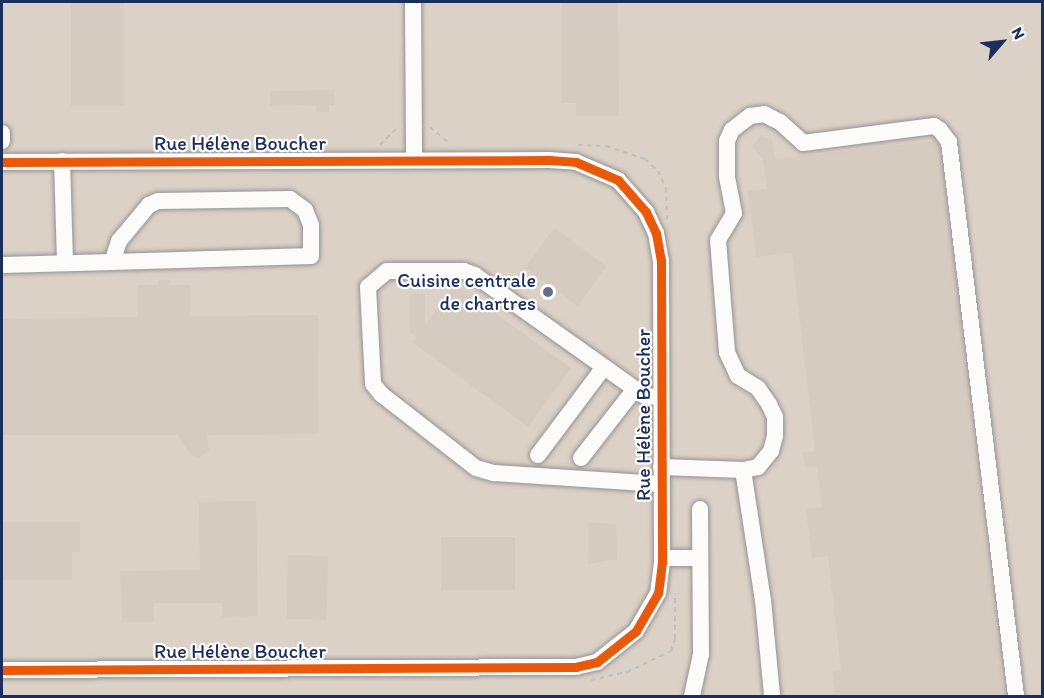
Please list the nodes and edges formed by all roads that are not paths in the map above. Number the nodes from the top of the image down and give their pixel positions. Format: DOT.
graph roads {
  1 [pos="413,2"];
  2 [pos="2,133"];
  3 [pos="2,141"];
  4 [pos="414,160"];
  5 [pos="62,161"];
  6 [pos="2,162"];
  7 [pos="112,262"];
  8 [pos="65,263"];
  9 [pos="2,265"];
  10 [pos="604,367"];
  11 [pos="635,389"];
  12 [pos="660,397"];
  13 [pos="538,455"];
  14 [pos="581,458"];
  15 [pos="743,470"];
  16 [pos="660,476"];
  17 [pos="700,509"];
  18 [pos="662,558"];
  19 [pos="700,558"];
  20 [pos="2,670"];
  21 [pos="692,696"];
  22 [pos="772,696"];
  23 [pos="1016,696"];
  1 -- 4 [label="street"];
  2 -- 3 [label="street"];
  4 -- 5 [label="street, Rue Hélène Boucher"];
  4 -- 12 [label="street, Rue Hélène Boucher"];
  5 -- 6 [label="street, Rue Hélène Boucher"];
  5 -- 8 [label="street"];
  7 -- 7 [label="street"];
  7 -- 8 [label="street"];
  8 -- 9 [label="street"];
  10 -- 11 [label="street"];
  10 -- 13 [label="street"];
  10 -- 16 [label="street"];
  11 -- 12 [label="street"];
  11 -- 14 [label="street"];
  12 -- 16 [label="street, Rue Hélène Boucher"];
  15 -- 16 [label="street"];
  15 -- 22 [label="street"];
  15 -- 23 [label="street"];
  16 -- 18 [label="street, Rue Hélène Boucher"];
  17 -- 19 [label="street"];
  18 -- 19 [label="street"];
  18 -- 20 [label="street, Rue Hélène Boucher"];
  19 -- 21 [label="street"];
}
